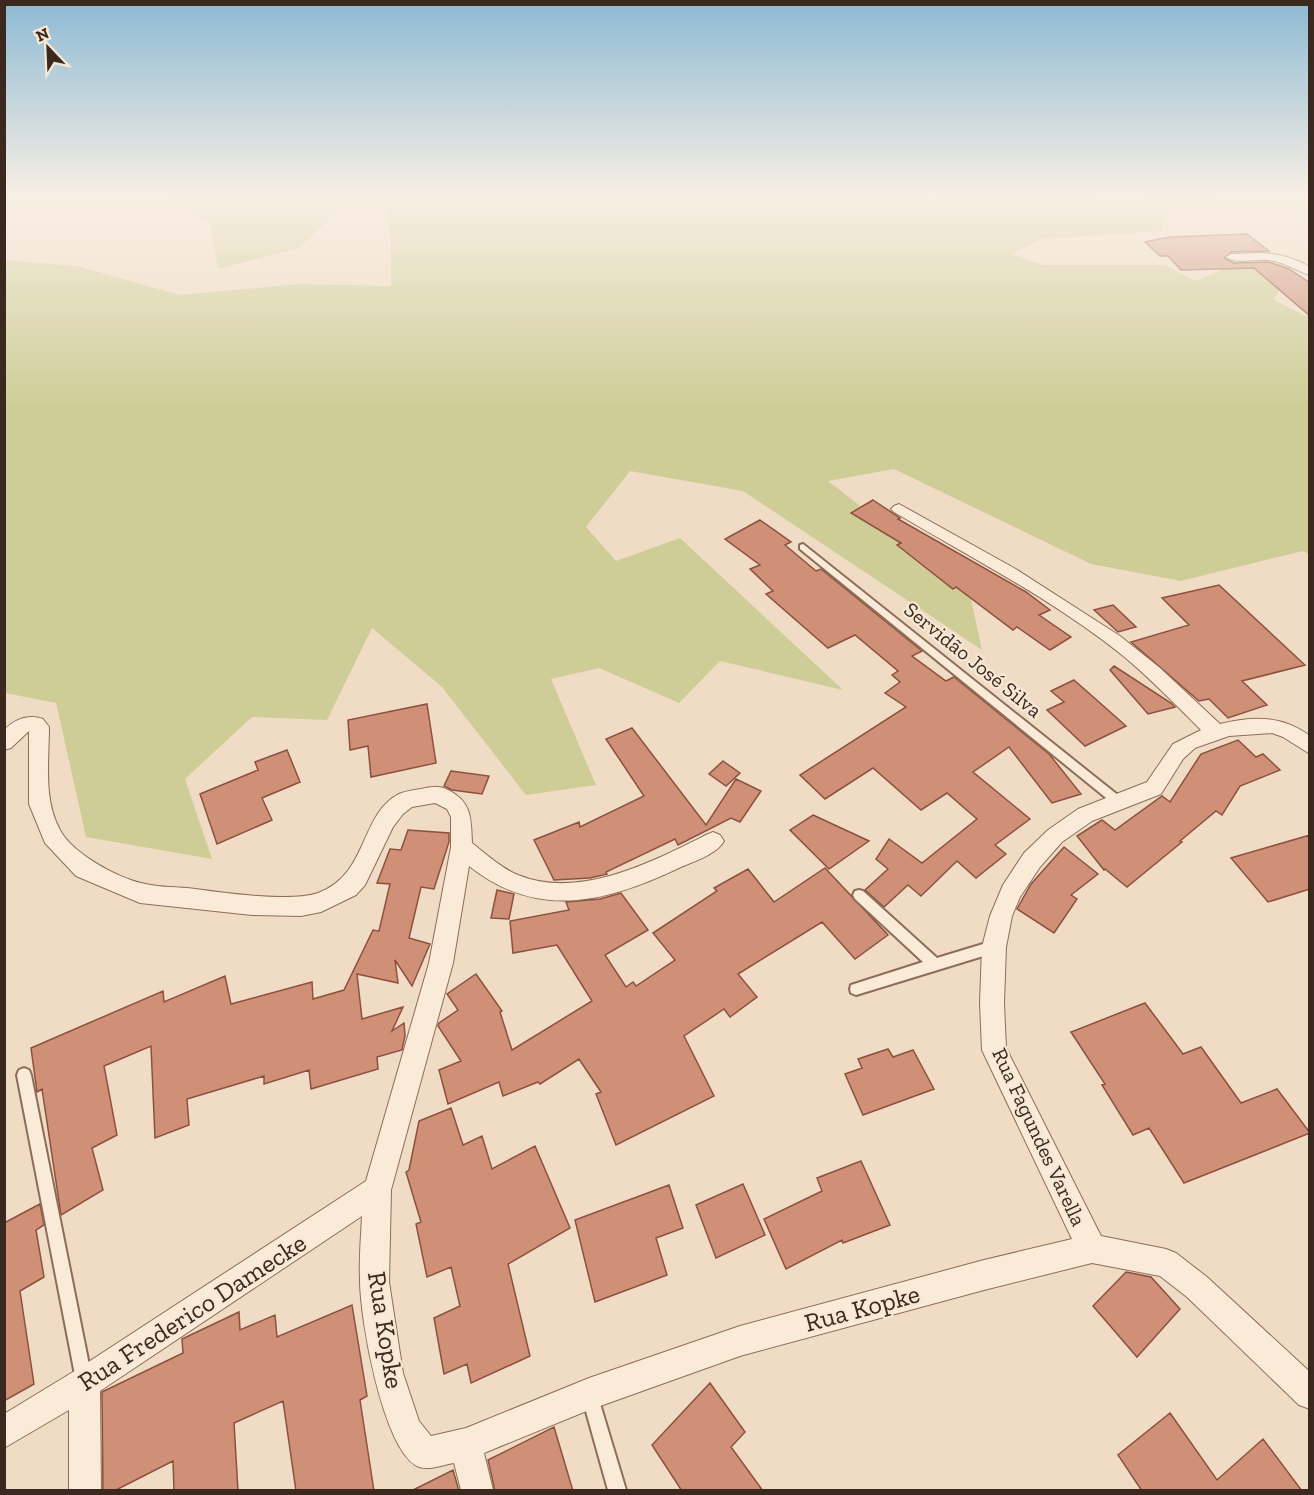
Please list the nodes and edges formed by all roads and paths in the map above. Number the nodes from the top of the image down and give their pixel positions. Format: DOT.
graph roads {
  1 [pos="900,509"];
  2 [pos="803,547"];
  3 [pos="1216,732"];
  4 [pos="4,743"];
  5 [pos="1310,747"];
  6 [pos="1120,802"];
  7 [pos="713,841"];
  8 [pos="462,847"];
  9 [pos="860,895"];
  10 [pos="994,947"];
  11 [pos="935,964"];
  12 [pos="856,989"];
  13 [pos="24,1075"];
  14 [pos="377,1190"];
  15 [pos="1092,1249"];
  16 [pos="84,1383"];
  17 [pos="589,1394"];
  18 [pos="1310,1394"];
  19 [pos="4,1432"];
  20 [pos="466,1444"];
  21 [pos="85,1491"];
  22 [pos="477,1491"];
  23 [pos="618,1491"];
  1 -- 3 [label="street"];
  2 -- 6 [label="lane, Servidão José Silva"];
  3 -- 5 [label="street, Rua Fagundes Varella"];
  3 -- 6 [label="street, Rua Fagundes Varella"];
  4 -- 8 [label="street, Rua Kopke"];
  6 -- 10 [label="street, Rua Fagundes Varella"];
  7 -- 8 [label="street"];
  8 -- 14 [label="street, Rua Kopke"];
  9 -- 11 [label="lane"];
  10 -- 11 [label="lane"];
  10 -- 15 [label="street, Rua Fagundes Varella"];
  11 -- 12 [label="lane"];
  13 -- 16 [label="lane"];
  14 -- 16 [label="street, Rua Frederico Damecke"];
  14 -- 20 [label="street, Rua Kopke"];
  15 -- 17 [label="street, Rua Kopke"];
  15 -- 18 [label="street, Rua Kopke"];
  16 -- 19 [label="street, Rua Frederico Damecke"];
  16 -- 21 [label="street"];
  17 -- 20 [label="street, Rua Kopke"];
  17 -- 23 [label="lane"];
  20 -- 22 [label="street"];
}
